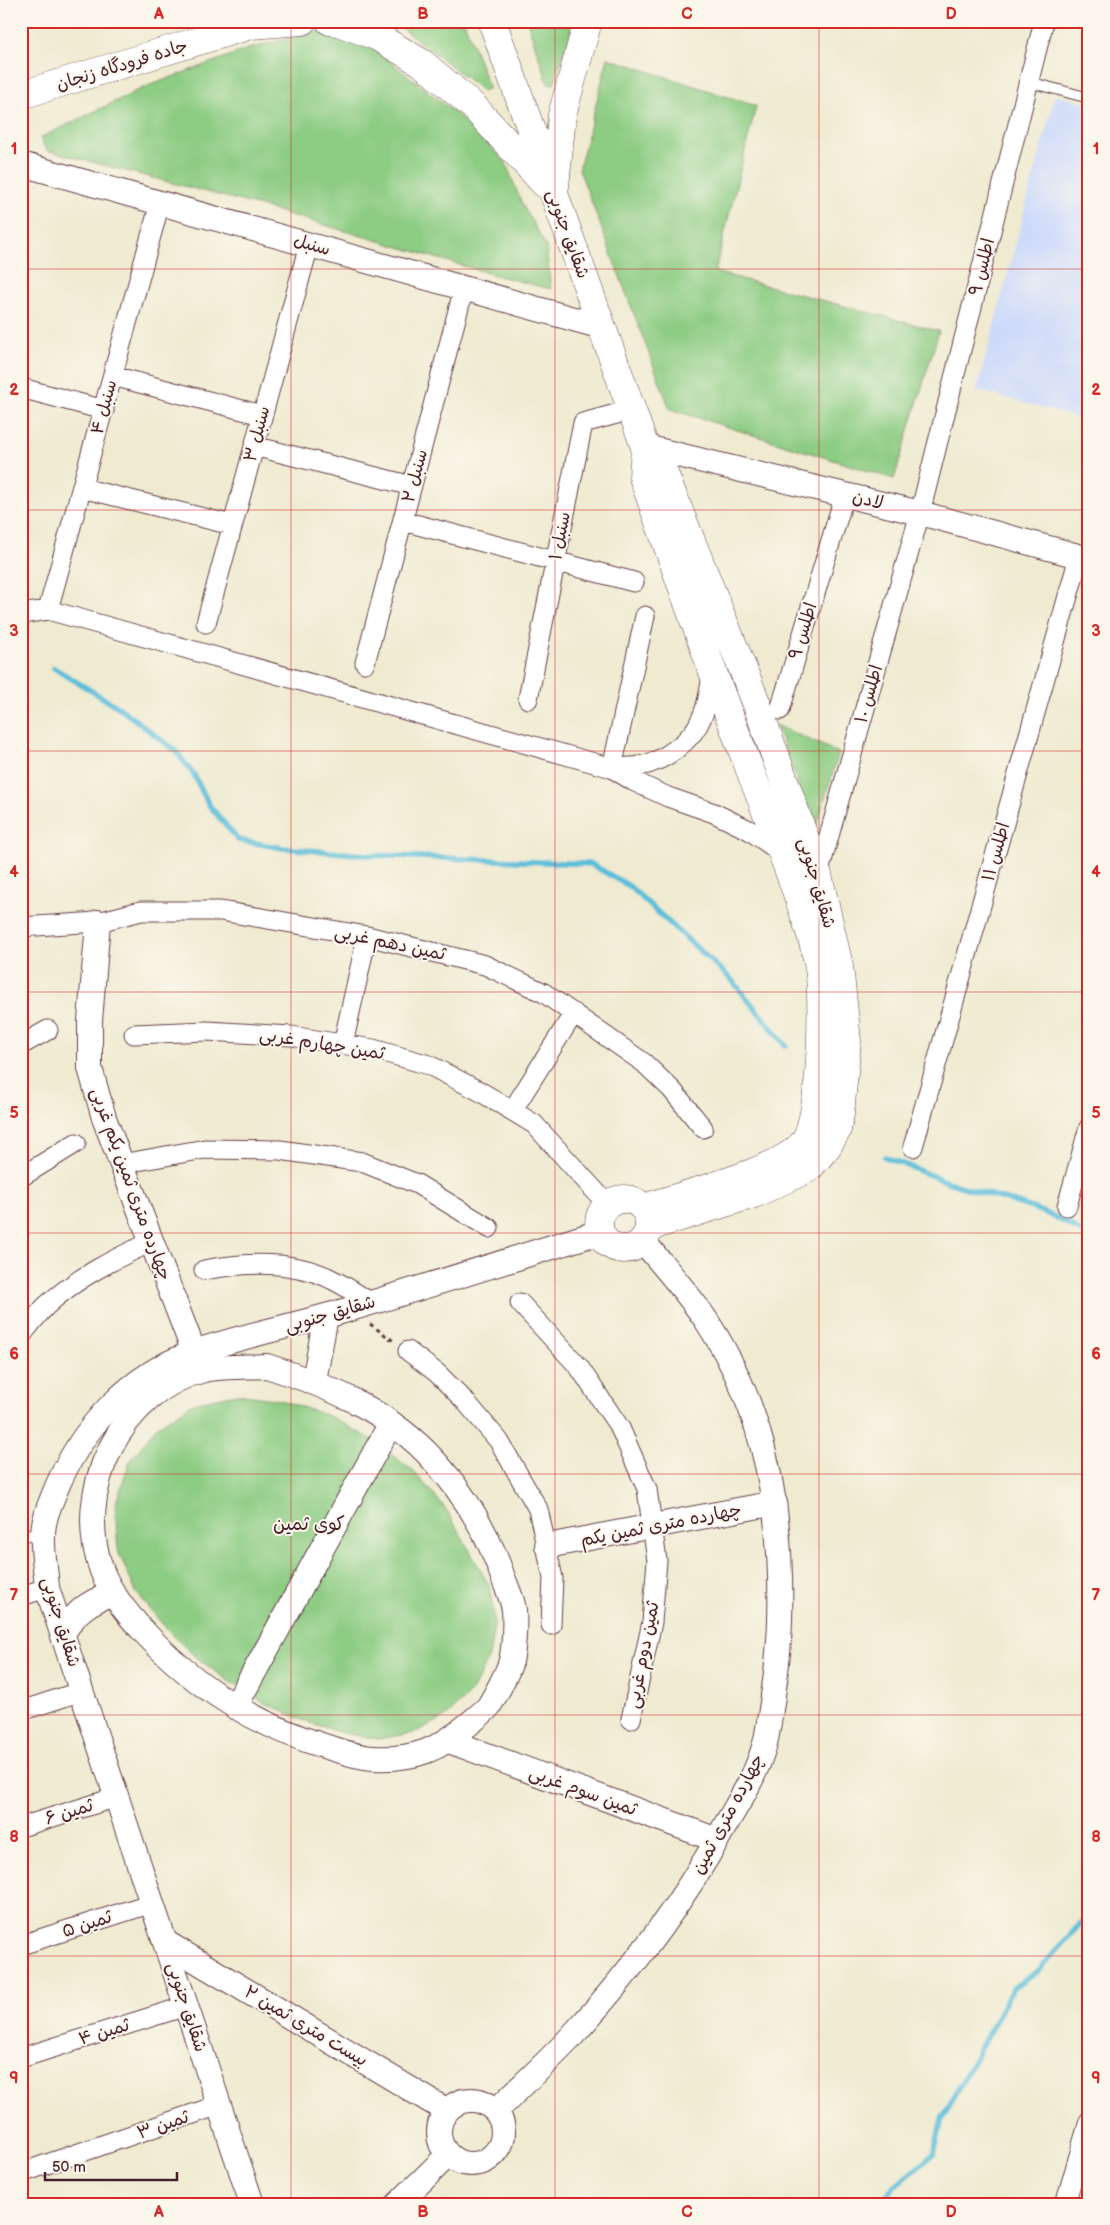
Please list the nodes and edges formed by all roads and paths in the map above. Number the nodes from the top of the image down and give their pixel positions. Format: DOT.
graph roads {
  1 [pos="302,21"];
  2 [pos="330,21"];
  3 [pos="492,21"];
  4 [pos="588,21"];
  5 [pos="1044,21"];
  6 [pos="257,23"];
  7 [pos="1029,82"];
  8 [pos="21,95"];
  9 [pos="1089,98"];
  10 [pos="21,164"];
  11 [pos="554,195"];
  12 [pos="160,203"];
  13 [pos="308,245"];
  14 [pos="464,288"];
  15 [pos="602,327"];
  16 [pos="113,376"];
  17 [pos="21,388"];
  18 [pos="104,410"];
  19 [pos="631,410"];
  20 [pos="262,415"];
  21 [pos="254,446"];
  22 [pos="645,448"];
  23 [pos="412,486"];
  24 [pos="82,488"];
  25 [pos="844,494"];
  26 [pos="920,513"];
  27 [pos="403,521"];
  28 [pos="232,525"];
  29 [pos="1084,558"];
  30 [pos="555,562"];
  31 [pos="634,582"];
  32 [pos="48,610"];
  33 [pos="645,616"];
  34 [pos="21,617"];
  35 [pos="206,623"];
  36 [pos="365,663"];
  37 [pos="712,670"];
  38 [pos="528,699"];
  39 [pos="780,710"];
  40 [pos="612,768"];
  41 [pos="782,853"];
  42 [pos="818,875"];
  43 [pos="98,922"];
  44 [pos="21,927"];
  45 [pos="367,936"];
  46 [pos="574,1013"];
  47 [pos="48,1030"];
  48 [pos="134,1034"];
  49 [pos="343,1044"];
  50 [pos="21,1045"];
  51 [pos="512,1111"];
  52 [pos="1089,1127"];
  53 [pos="703,1128"];
  54 [pos="76,1143"];
  55 [pos="913,1147"];
  56 [pos="121,1164"];
  57 [pos="21,1177"];
  58 [pos="608,1205"];
  59 [pos="1067,1206"];
  60 [pos="645,1226"];
  61 [pos="489,1228"];
  62 [pos="600,1232"];
  63 [pos="151,1242"];
  64 [pos="204,1270"];
  65 [pos="520,1302"];
  66 [pos="360,1306"];
  67 [pos="326,1316"];
  68 [pos="21,1336"];
  69 [pos="408,1351"];
  70 [pos="194,1352"];
  71 [pos="314,1382"];
  72 [pos="391,1423"];
  73 [pos="775,1504"];
  74 [pos="652,1527"];
  75 [pos="32,1536"];
  76 [pos="547,1546"];
  77 [pos="48,1588"];
  78 [pos="112,1593"];
  79 [pos="21,1596"];
  80 [pos="551,1625"];
  81 [pos="63,1634"];
  82 [pos="82,1691"];
  83 [pos="235,1707"];
  84 [pos="21,1711"];
  85 [pos="631,1719"];
  86 [pos="449,1741"];
  87 [pos="117,1797"];
  88 [pos="21,1827"];
  89 [pos="717,1840"];
  90 [pos="152,1903"];
  91 [pos="165,1942"];
  92 [pos="21,1945"];
  93 [pos="186,2006"];
  94 [pos="21,2058"];
  95 [pos="219,2105"];
  96 [pos="447,2111"];
  97 [pos="496,2111"];
  98 [pos="1089,2121"];
  99 [pos="448,2155"];
  100 [pos="21,2173"];
  101 [pos="252,2204"];
  102 [pos="398,2204"];
  103 [pos="1065,2204"];
  1 -- 6 [label="main road, جاده فرودگاه زنجان"];
  2 -- 11 [label="main road"];
  3 -- 11 [label="main road, شقایق جنوبی"];
  4 -- 11 [label="main road"];
  5 -- 7 [label="street, اطلس ۹"];
  6 -- 8 [label="main road, جاده فرودگاه زنجان"];
  7 -- 9 [label="lane"];
  7 -- 26 [label="street, اطلس ۹"];
  10 -- 12 [label="street, سنبل"];
  11 -- 15 [label="main road, شقایق جنوبی"];
  12 -- 13 [label="street, سنبل"];
  12 -- 16 [label="street, سنبل ۴"];
  13 -- 14 [label="street, سنبل"];
  13 -- 20 [label="street, سنبل ۳"];
  14 -- 15 [label="street, سنبل"];
  14 -- 23 [label="street, سنبل ۲"];
  15 -- 19 [label="main road, شقایق جنوبی"];
  16 -- 18 [label="street, سنبل ۴"];
  16 -- 20 [label="street"];
  17 -- 18 [label="street"];
  18 -- 24 [label="street, سنبل ۴"];
  19 -- 22 [label="main road, شقایق جنوبی"];
  19 -- 30 [label="street, سنبل ۱"];
  20 -- 21 [label="street, سنبل ۳"];
  21 -- 23 [label="street"];
  21 -- 28 [label="street, سنبل ۳"];
  22 -- 25 [label="street, لادن"];
  22 -- 37 [label="main road, شقایق جنوبی"];
  22 -- 42 [label="main road, شقایق جنوبی"];
  23 -- 27 [label="street, سنبل ۲"];
  24 -- 28 [label="street"];
  24 -- 32 [label="street, سنبل ۴"];
  25 -- 26 [label="street, لادن"];
  25 -- 39 [label="street, اطلس ۹"];
  26 -- 29 [label="street, لادن"];
  26 -- 42 [label="street, اطلس ۱۰"];
  27 -- 30 [label="street"];
  27 -- 36 [label="street, سنبل ۲"];
  28 -- 35 [label="street, سنبل ۳"];
  29 -- 55 [label="street, اطلس ۱۱"];
  30 -- 31 [label="street"];
  30 -- 38 [label="street, سنبل ۱"];
  32 -- 34 [label="street"];
  32 -- 40 [label="street"];
  33 -- 40 [label="street"];
  37 -- 40 [label="street"];
  37 -- 41 [label="main road, شقایق جنوبی"];
  40 -- 41 [label="street"];
  41 -- 60 [label="main road, شقایق جنوبی"];
  42 -- 60 [label="main road, شقایق جنوبی"];
  43 -- 44 [label="street, ثمین دهم غربی"];
  43 -- 45 [label="street, ثمین دهم غربی"];
  43 -- 56 [label="street, چهارده متری ثمین یکم غربی"];
  45 -- 46 [label="street, ثمین دهم غربی"];
  45 -- 49 [label="street"];
  46 -- 51 [label="street"];
  46 -- 53 [label="street, ثمین دهم غربی"];
  47 -- 50 [label="street"];
  48 -- 49 [label="street, ثمین چهارم غربی"];
  49 -- 51 [label="street, ثمین چهارم غربی"];
  51 -- 58 [label="street, ثمین چهارم غربی"];
  52 -- 59 [label="street"];
  54 -- 57 [label="street"];
  56 -- 61 [label="street"];
  56 -- 63 [label="street, چهارده متری ثمین یکم غربی"];
  58 -- 60 [label="main road"];
  58 -- 62 [label="main road"];
  60 -- 62 [label="main road"];
  60 -- 73 [label="street, چهارده متری ثمین"];
  62 -- 66 [label="street, شقایق جنوبی"];
  63 -- 68 [label="street"];
  63 -- 70 [label="street, چهارده متری ثمین یکم غربی"];
  64 -- 66 [label="street"];
  65 -- 74 [label="street, ثمین دوم غربی"];
  66 -- 67 [label="street, شقایق جنوبی"];
  66 -- 69 [label="path"];
  67 -- 70 [label="street, شقایق جنوبی"];
  67 -- 71 [label="street"];
  69 -- 76 [label="street"];
  70 -- 75 [label="street, شقایق جنوبی"];
  71 -- 72 [label="street"];
  71 -- 78 [label="street"];
  72 -- 83 [label="street"];
  72 -- 86 [label="street"];
  73 -- 74 [label="street, چهارده متری ثمین یکم"];
  73 -- 89 [label="street, چهارده متری ثمین"];
  74 -- 76 [label="street, چهارده متری ثمین یکم"];
  74 -- 85 [label="street, ثمین دوم غربی"];
  75 -- 77 [label="street, شقایق جنوبی"];
  76 -- 80 [label="street"];
  77 -- 79 [label="street"];
  77 -- 81 [label="street, شقایق جنوبی"];
  78 -- 81 [label="street"];
  78 -- 83 [label="street"];
  81 -- 82 [label="street, شقایق جنوبی"];
  82 -- 84 [label="street"];
  82 -- 87 [label="street, شقایق جنوبی"];
  83 -- 86 [label="street"];
  86 -- 89 [label="street, ثمین سوم غربی"];
  87 -- 88 [label="street, ثمین ۶"];
  87 -- 90 [label="street, شقایق جنوبی"];
  89 -- 97 [label="street, چهارده متری ثمین"];
  90 -- 91 [label="street, شقایق جنوبی"];
  90 -- 92 [label="street, ثمین ۵"];
  91 -- 93 [label="street, شقایق جنوبی"];
  91 -- 96 [label="street, بیست متری ثمین ۲"];
  93 -- 94 [label="street, ثمین ۴"];
  93 -- 95 [label="street, شقایق جنوبی"];
  95 -- 100 [label="street, ثمین ۳"];
  95 -- 101 [label="street, شقایق جنوبی"];
  96 -- 97 [label="street"];
  96 -- 99 [label="street"];
  97 -- 99 [label="street"];
  98 -- 103 [label="street"];
  99 -- 102 [label="street"];
}
